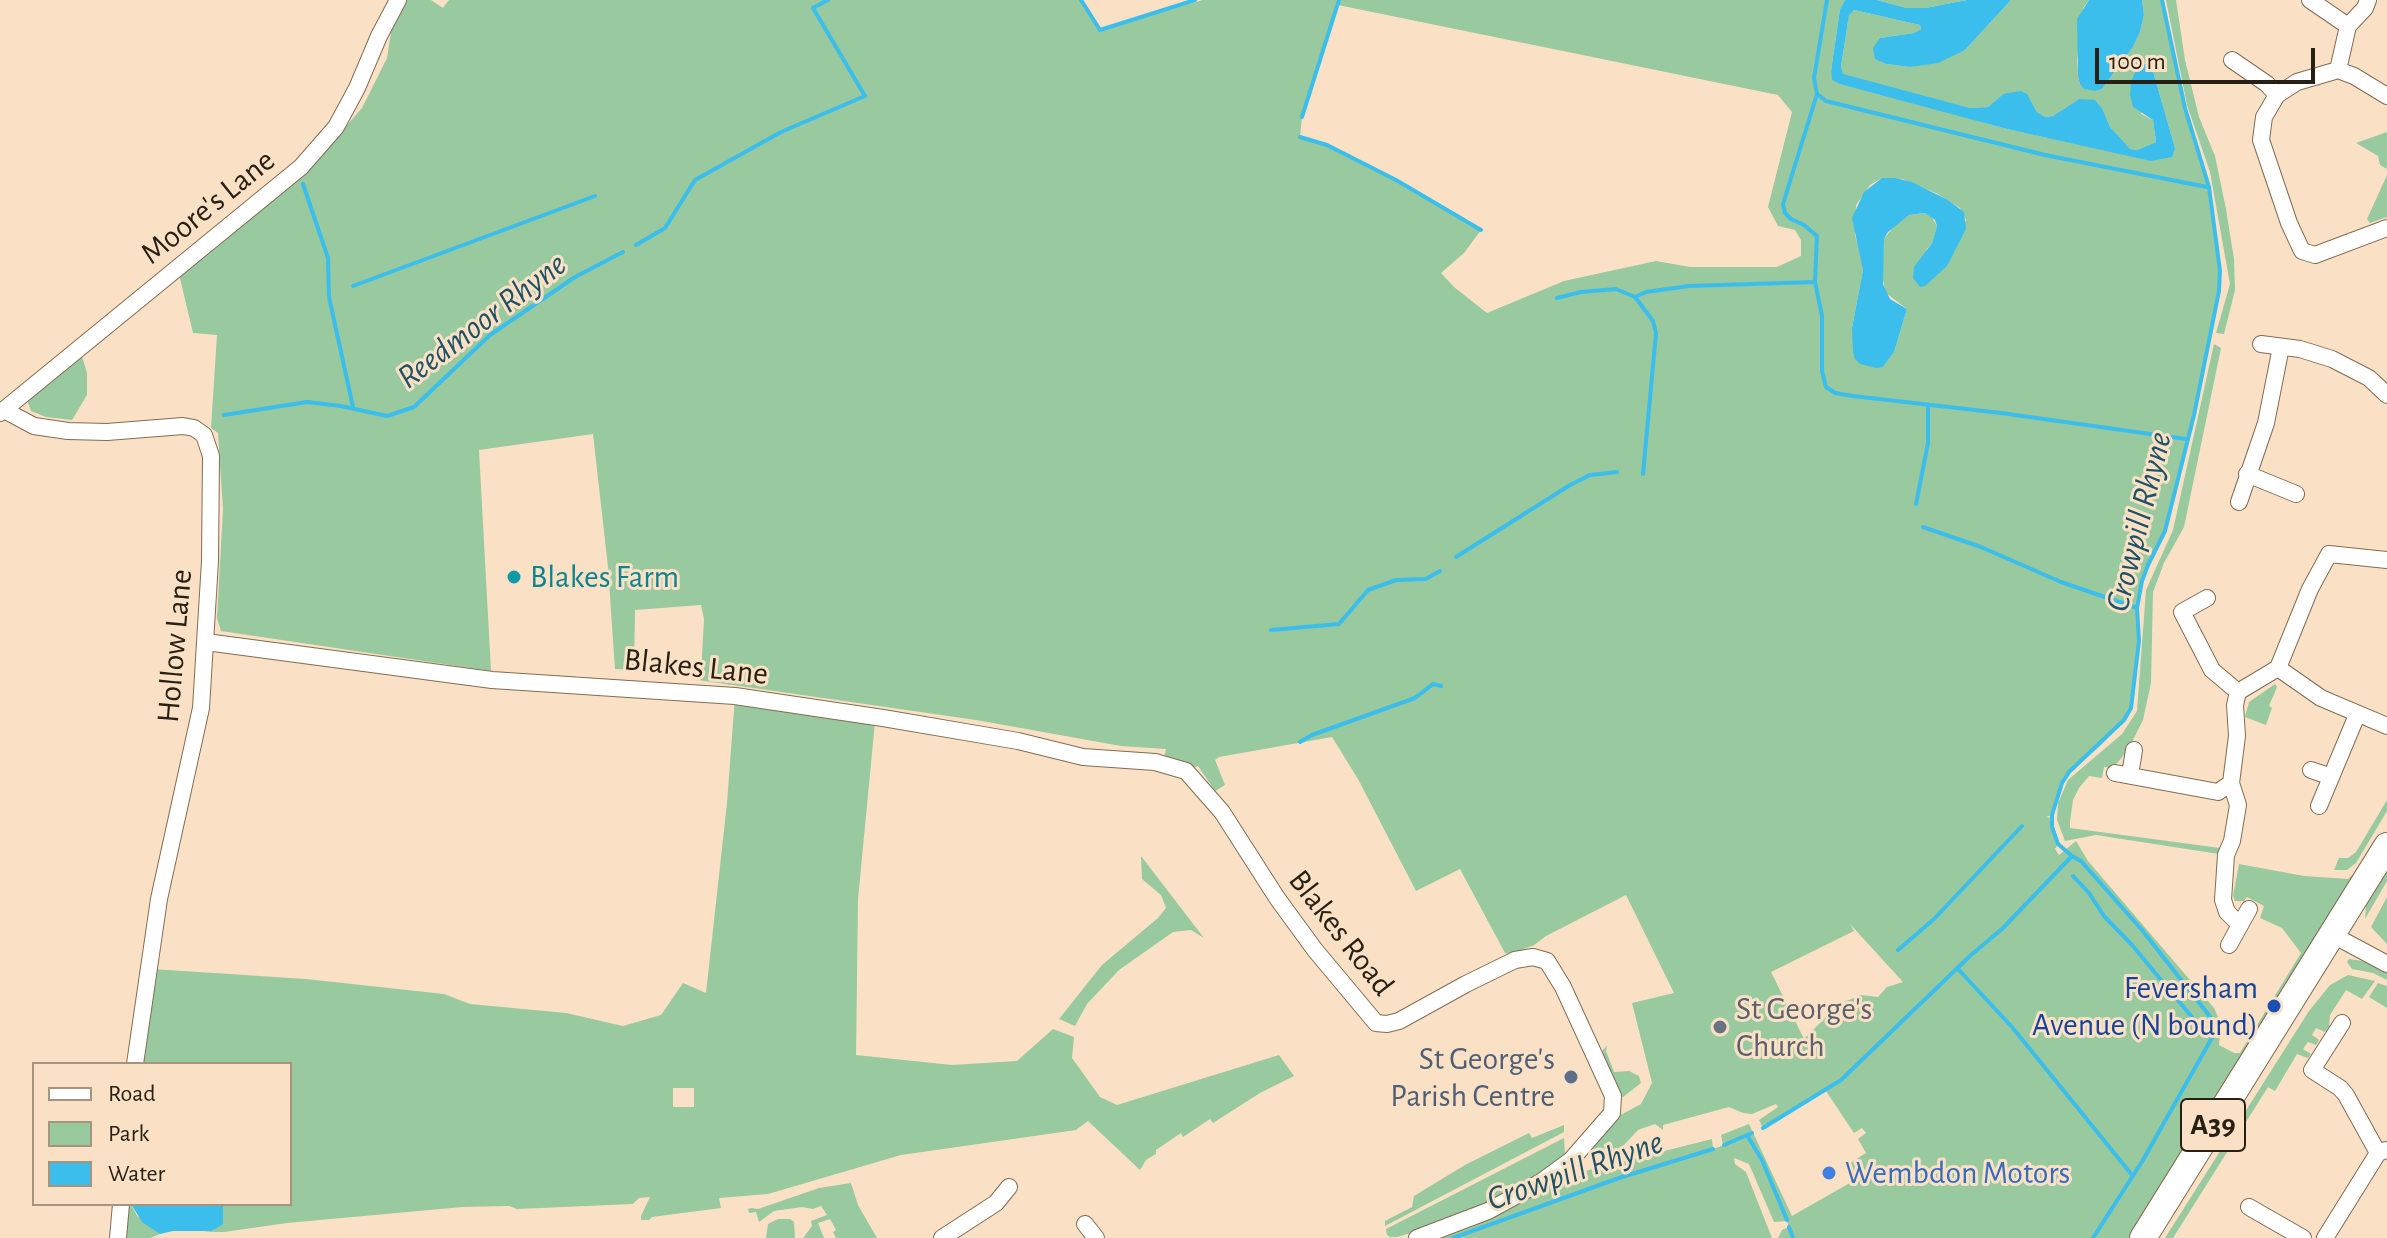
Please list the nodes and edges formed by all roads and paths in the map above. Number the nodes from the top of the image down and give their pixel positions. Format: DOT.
graph roads {
  1 [pos="398,0"];
  2 [pos="2310,0"];
  3 [pos="2368,0"];
  4 [pos="2348,26"];
  5 [pos="2232,60"];
  6 [pos="2338,70"];
  7 [pos="2277,95"];
  8 [pos="2387,96"];
  9 [pos="2387,228"];
  10 [pos="2261,344"];
  11 [pos="2281,347"];
  12 [pos="2387,395"];
  13 [pos="2,412"];
  14 [pos="2247,474"];
  15 [pos="2296,494"];
  16 [pos="2239,502"];
  17 [pos="2387,560"];
  18 [pos="2207,598"];
  19 [pos="206,642"];
  20 [pos="2278,668"];
  21 [pos="2238,692"];
  22 [pos="2357,715"];
  23 [pos="2387,726"];
  24 [pos="2134,750"];
  25 [pos="1177,767"];
  26 [pos="2311,770"];
  27 [pos="2329,776"];
  28 [pos="2231,783"];
  29 [pos="2319,806"];
  30 [pos="2387,846"];
  31 [pos="2249,909"];
  32 [pos="2240,925"];
  33 [pos="2331,934"];
  34 [pos="2229,945"];
  35 [pos="2387,964"];
  36 [pos="2342,1023"];
  37 [pos="135,1062"];
  38 [pos="2382,1151"];
  39 [pos="1009,1187"];
  40 [pos="121,1206"];
  41 [pos="2249,1207"];
  42 [pos="1085,1224"];
  43 [pos="118,1238"];
  44 [pos="942,1238"];
  45 [pos="1096,1238"];
  46 [pos="1417,1238"];
  47 [pos="2143,1238"];
  48 [pos="2303,1238"];
  49 [pos="2325,1238"];
  1 -- 13 [label="street, Moore's Lane"];
  2 -- 4 [label="street"];
  3 -- 4 [label="street"];
  4 -- 6 [label="street"];
  5 -- 7 [label="street"];
  6 -- 7 [label="street"];
  6 -- 8 [label="street"];
  7 -- 9 [label="street"];
  10 -- 11 [label="street"];
  11 -- 12 [label="street"];
  11 -- 14 [label="street"];
  13 -- 19 [label="street, Hollow Lane"];
  14 -- 15 [label="street"];
  14 -- 16 [label="street"];
  17 -- 20 [label="street"];
  18 -- 21 [label="street"];
  19 -- 25 [label="street, Blakes Lane"];
  19 -- 37 [label="street, Hollow Lane"];
  20 -- 21 [label="street"];
  20 -- 22 [label="street"];
  21 -- 28 [label="street"];
  22 -- 23 [label="street"];
  22 -- 27 [label="street"];
  24 -- 28 [label="street"];
  25 -- 46 [label="street, Blakes Road"];
  26 -- 27 [label="street"];
  27 -- 29 [label="street"];
  28 -- 32 [label="street"];
  30 -- 33 [label="main road, A39"];
  31 -- 32 [label="street"];
  32 -- 34 [label="street"];
  33 -- 35 [label="street"];
  33 -- 47 [label="main road, A39"];
  36 -- 38 [label="street"];
  38 -- 49 [label="street"];
  39 -- 44 [label="street"];
  40 -- 43 [label="street"];
  41 -- 48 [label="street"];
  42 -- 45 [label="street"];
}
